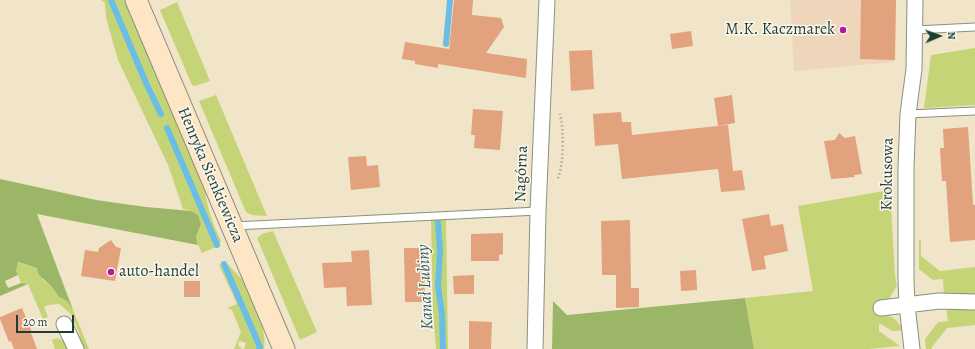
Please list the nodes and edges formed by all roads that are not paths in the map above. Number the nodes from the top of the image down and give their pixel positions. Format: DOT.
graph roads {
  1 [pos="136,0"];
  2 [pos="547,0"];
  3 [pos="915,0"];
  4 [pos="975,27"];
  5 [pos="915,30"];
  6 [pos="975,111"];
  7 [pos="908,114"];
  8 [pos="538,211"];
  9 [pos="232,226"];
  10 [pos="975,302"];
  11 [pos="907,305"];
  12 [pos="881,308"];
  13 [pos="64,324"];
  14 [pos="76,349"];
  15 [pos="284,349"];
  16 [pos="535,349"];
  17 [pos="912,349"];
  1 -- 9 [label="street, Henryka Sienkiewicza"];
  2 -- 8 [label="street, Nagórna"];
  3 -- 5 [label="street, Krokusowa"];
  4 -- 5 [label="lane"];
  5 -- 7 [label="street, Krokusowa"];
  6 -- 7 [label="lane"];
  7 -- 11 [label="street, Krokusowa"];
  8 -- 9 [label="lane"];
  8 -- 16 [label="street, Nagórna"];
  9 -- 15 [label="street, Henryka Sienkiewicza"];
  10 -- 11 [label="street"];
  11 -- 12 [label="street"];
  11 -- 17 [label="street, Krokusowa"];
  13 -- 14 [label="street"];
}
